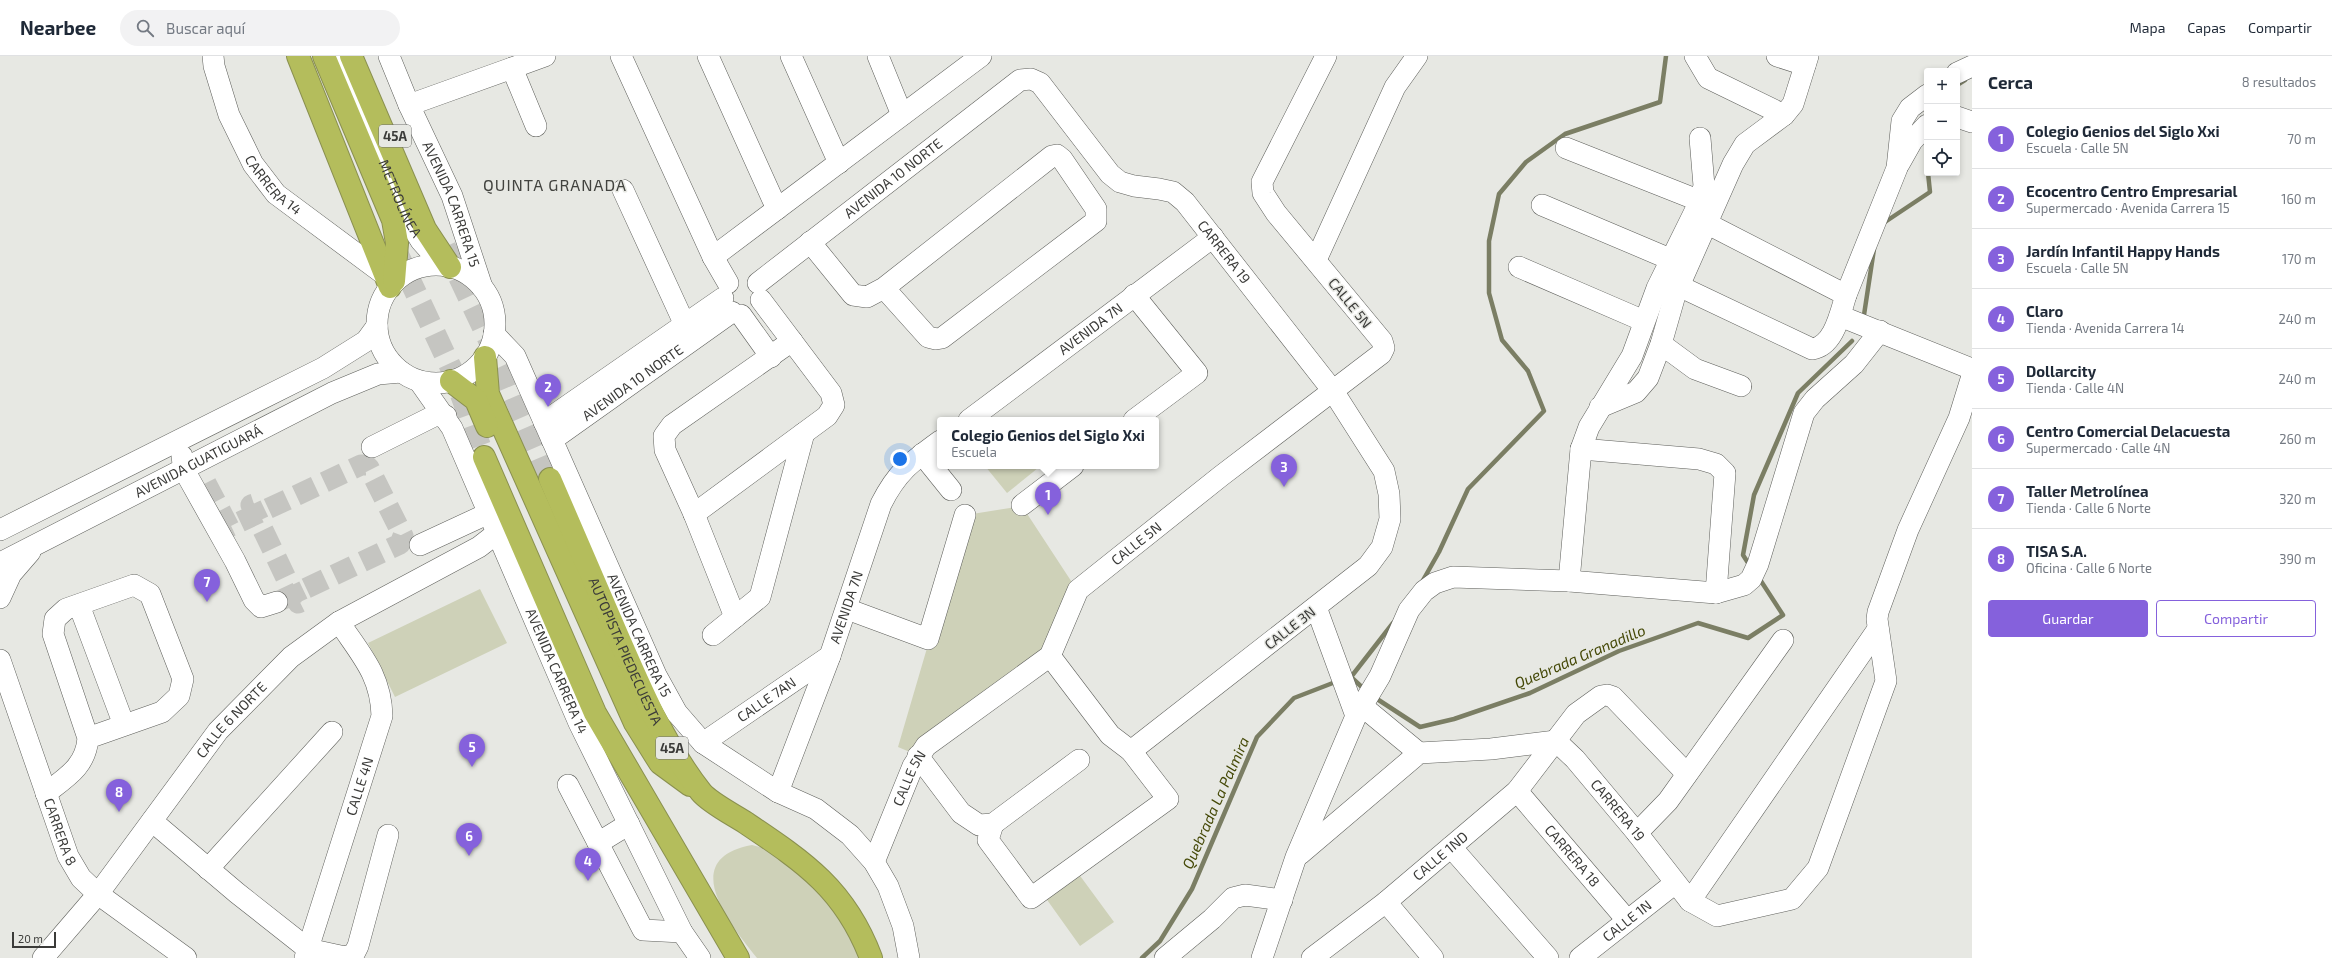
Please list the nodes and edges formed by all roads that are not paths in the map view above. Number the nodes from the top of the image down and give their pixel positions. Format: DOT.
graph roads {
  1 [pos="213,56"];
  2 [pos="298,56"];
  3 [pos="313,56"];
  4 [pos="324,56"];
  5 [pos="334,56"];
  6 [pos="339,56"];
  7 [pos="351,56"];
  8 [pos="360,56"];
  9 [pos="389,56"];
  10 [pos="545,56"];
  11 [pos="621,56"];
  12 [pos="708,56"];
  13 [pos="791,56"];
  14 [pos="878,56"];
  15 [pos="1326,56"];
  16 [pos="1417,56"];
  17 [pos="1695,56"];
  18 [pos="1777,56"];
  19 [pos="972,59"];
  20 [pos="1807,61"];
  21 [pos="1972,66"];
  22 [pos="512,68"];
  23 [pos="1960,72"];
  24 [pos="1031,79"];
  25 [pos="1924,97"];
  26 [pos="409,105"];
  27 [pos="902,115"];
  28 [pos="1784,115"];
  29 [pos="1960,118"];
  30 [pos="1972,122"];
  31 [pos="536,126"];
  32 [pos="1924,128"];
  33 [pos="1700,138"];
  34 [pos="1566,148"];
  35 [pos="839,163"];
  36 [pos="1897,168"];
  37 [pos="624,190"];
  38 [pos="1700,201"];
  39 [pos="375,203"];
  40 [pos="1542,205"];
  41 [pos="777,209"];
  42 [pos="430,215"];
  43 [pos="1706,223"];
  44 [pos="1213,237"];
  45 [pos="810,242"];
  46 [pos="713,257"];
  47 [pos="1316,260"];
  48 [pos="1672,260"];
  49 [pos="448,267"];
  50 [pos="1519,267"];
  51 [pos="393,280"];
  52 [pos="1679,286"];
  53 [pos="482,287"];
  54 [pos="884,288"];
  55 [pos="759,292"];
  56 [pos="1134,295"];
  57 [pos="1846,295"];
  58 [pos="731,302"];
  59 [pos="1840,316"];
  60 [pos="1644,321"];
  61 [pos="684,325"];
  62 [pos="377,328"];
  63 [pos="1880,331"];
  64 [pos="494,334"];
  65 [pos="792,342"];
  66 [pos="1661,344"];
  67 [pos="485,357"];
  68 [pos="771,357"];
  69 [pos="406,374"];
  70 [pos="1971,380"];
  71 [pos="451,381"];
  72 [pos="1741,386"];
  73 [pos="1333,391"];
  74 [pos="1600,407"];
  75 [pos="446,416"];
  76 [pos="973,417"];
  77 [pos="1138,417"];
  78 [pos="548,431"];
  79 [pos="804,433"];
  80 [pos="937,443"];
  81 [pos="372,447"];
  82 [pos="1581,449"];
  83 [pos="922,454"];
  84 [pos="484,457"];
  85 [pos="193,465"];
  86 [pos="1069,469"];
  87 [pos="1384,471"];
  88 [pos="550,479"];
  89 [pos="206,483"];
  90 [pos="951,490"];
  91 [pos="1022,505"];
  92 [pos="489,513"];
  93 [pos="694,514"];
  94 [pos="965,516"];
  95 [pos="0,530"];
  96 [pos="501,542"];
  97 [pos="36,545"];
  98 [pos="420,545"];
  99 [pos="0,563"];
  100 [pos="1569,581"];
  101 [pos="1716,593"];
  102 [pos="0,598"];
  103 [pos="276,602"];
  104 [pos="79,605"];
  105 [pos="1316,608"];
  106 [pos="847,609"];
  107 [pos="735,617"];
  108 [pos="339,622"];
  109 [pos="1878,629"];
  110 [pos="713,635"];
  111 [pos="1782,640"];
  112 [pos="830,656"];
  113 [pos="1050,656"];
  114 [pos="0,660"];
  115 [pos="1361,708"];
  116 [pos="124,725"];
  117 [pos="332,732"];
  118 [pos="88,738"];
  119 [pos="1556,742"];
  120 [pos="703,743"];
  121 [pos="1131,751"];
  122 [pos="1419,753"];
  123 [pos="918,756"];
  124 [pos="1079,760"];
  125 [pos="1687,774"];
  126 [pos="568,785"];
  127 [pos="1517,791"];
  128 [pos="778,792"];
  129 [pos="46,793"];
  130 [pos="702,794"];
  131 [pos="152,821"];
  132 [pos="629,824"];
  133 [pos="994,824"];
  134 [pos="661,826"];
  135 [pos="1637,832"];
  136 [pos="388,835"];
  137 [pos="598,843"];
  138 [pos="1451,846"];
  139 [pos="1296,857"];
  140 [pos="874,862"];
  141 [pos="208,869"];
  142 [pos="1674,884"];
  143 [pos="98,894"];
  144 [pos="1282,900"];
  145 [pos="1690,901"];
  146 [pos="1386,902"];
  147 [pos="1627,920"];
  148 [pos="682,932"];
  149 [pos="307,953"];
  150 [pos="1317,957"];
  151 [pos="43,958"];
  152 [pos="186,958"];
  153 [pos="700,958"];
  154 [pos="738,958"];
  155 [pos="870,958"];
  156 [pos="909,958"];
  157 [pos="1165,958"];
  158 [pos="1262,958"];
  159 [pos="1433,958"];
  160 [pos="1548,958"];
  161 [pos="1580,958"];
  1 -- 51 [label="street, CARRERA 14"];
  2 -- 51 [label="highway"];
  3 -- 39 [label="highway"];
  4 -- 51 [label="highway"];
  5 -- 51 [label="street, METROLÍNEA"];
  6 -- 49 [label="street, METROLÍNEA"];
  7 -- 49 [label="highway"];
  8 -- 42 [label="highway, 45A"];
  9 -- 26 [label="street, AVENIDA CARRERA 15"];
  10 -- 22 [label="street"];
  11 -- 46 [label="street"];
  12 -- 41 [label="street"];
  13 -- 35 [label="street"];
  14 -- 27 [label="street"];
  15 -- 47 [label="street, CALLE 5N"];
  16 -- 47 [label="street"];
  17 -- 28 [label="street"];
  18 -- 20 [label="street"];
  19 -- 27 [label="street"];
  20 -- 28 [label="street"];
  21 -- 23 [label="street"];
  22 -- 26 [label="street"];
  22 -- 31 [label="street"];
  24 -- 44 [label="street, CARRERA 19"];
  24 -- 45 [label="street, AVENIDA 10 NORTE"];
  25 -- 36 [label="street"];
  26 -- 53 [label="street, AVENIDA CARRERA 15"];
  27 -- 35 [label="street"];
  28 -- 43 [label="street"];
  29 -- 30 [label="street"];
  32 -- 36 [label="street"];
  33 -- 38 [label="street"];
  34 -- 38 [label="street"];
  35 -- 41 [label="street"];
  36 -- 57 [label="street"];
  37 -- 61 [label="street"];
  38 -- 48 [label="street"];
  40 -- 48 [label="street"];
  41 -- 46 [label="street"];
  43 -- 52 [label="street"];
  43 -- 57 [label="street"];
  44 -- 56 [label="street, AVENIDA 7N"];
  44 -- 73 [label="street, CARRERA 19"];
  45 -- 54 [label="street"];
  45 -- 55 [label="street, AVENIDA 10 NORTE"];
  46 -- 58 [label="street"];
  47 -- 73 [label="street, CALLE 5N"];
  48 -- 60 [label="street"];
  49 -- 51 [label="street"];
  49 -- 53 [label="street"];
  50 -- 60 [label="street"];
  51 -- 62 [label="street"];
  52 -- 59 [label="street"];
  52 -- 66 [label="street"];
  53 -- 64 [label="street"];
  54 -- 54 [label="street"];
  55 -- 58 [label="street"];
  55 -- 58 [label="street"];
  55 -- 65 [label="street"];
  56 -- 76 [label="street, AVENIDA 7N"];
  56 -- 77 [label="street"];
  57 -- 59 [label="street"];
  58 -- 61 [label="street, AVENIDA 10 NORTE"];
  58 -- 68 [label="street"];
  58 -- 78 [label="street, AVENIDA 10 NORTE"];
  59 -- 63 [label="street"];
  60 -- 74 [label="street"];
  61 -- 78 [label="street, AVENIDA 10 NORTE"];
  62 -- 69 [label="street"];
  62 -- 85 [label="street"];
  62 -- 95 [label="street, AVENIDA GUATIGUARÁ"];
  63 -- 70 [label="street"];
  63 -- 101 [label="street"];
  64 -- 67 [label="street"];
  64 -- 78 [label="street, AVENIDA CARRERA 15"];
  65 -- 68 [label="street"];
  65 -- 79 [label="street"];
  66 -- 72 [label="street"];
  66 -- 74 [label="street"];
  67 -- 71 [label="street"];
  67 -- 130 [label="highway"];
  68 -- 93 [label="street"];
  69 -- 71 [label="street"];
  69 -- 75 [label="street, AVENIDA CARRERA 14"];
  69 -- 85 [label="street, AVENIDA GUATIGUARÁ"];
  70 -- 109 [label="street, CARRERA 19"];
  71 -- 134 [label="highway"];
  73 -- 87 [label="street, CARRERA 19"];
  73 -- 113 [label="street, CALLE 5N"];
  74 -- 82 [label="street"];
  75 -- 81 [label="street"];
  75 -- 92 [label="street, AVENIDA CARRERA 14"];
  78 -- 120 [label="street, AVENIDA CARRERA 15"];
  79 -- 93 [label="street"];
  79 -- 107 [label="street"];
  80 -- 83 [label="street, AVENIDA 7N"];
  82 -- 100 [label="street"];
  82 -- 101 [label="street"];
  83 -- 90 [label="street"];
  83 -- 106 [label="street, AVENIDA 7N"];
  84 -- 134 [label="highway"];
  85 -- 89 [label="street"];
  85 -- 97 [label="street, AVENIDA GUATIGUARÁ"];
  85 -- 103 [label="street"];
  86 -- 91 [label="street"];
  87 -- 105 [label="street, CALLE 3N"];
  88 -- 130 [label="highway, AUTOPISTA PIEDECUESTA / 45A"];
  92 -- 96 [label="street, AVENIDA CARRERA 14"];
  92 -- 98 [label="street"];
  93 -- 107 [label="street"];
  94 -- 106 [label="street"];
  96 -- 108 [label="street, CALLE 6 NORTE"];
  96 -- 132 [label="street, AVENIDA CARRERA 14"];
  97 -- 99 [label="street, AVENIDA GUATIGUARÁ"];
  97 -- 102 [label="street"];
  100 -- 101 [label="street"];
  100 -- 115 [label="street"];
  104 -- 116 [label="street"];
  104 -- 116 [label="street"];
  104 -- 118 [label="street"];
  105 -- 115 [label="street"];
  105 -- 121 [label="street, CALLE 3N"];
  106 -- 112 [label="street, AVENIDA 7N"];
  107 -- 110 [label="street"];
  108 -- 131 [label="street, CALLE 6 NORTE"];
  108 -- 149 [label="street, CALLE 4N"];
  109 -- 145 [label="street"];
  109 -- 145 [label="street, CARRERA 19"];
  111 -- 125 [label="street"];
  112 -- 120 [label="street, CALLE 7AN"];
  112 -- 128 [label="street, AVENIDA 7N"];
  113 -- 121 [label="street"];
  113 -- 123 [label="street, CALLE 5N"];
  114 -- 129 [label="street, CARRERA 8"];
  115 -- 122 [label="street"];
  115 -- 139 [label="street"];
  116 -- 118 [label="street"];
  117 -- 141 [label="street"];
  118 -- 129 [label="street"];
  119 -- 122 [label="street"];
  119 -- 125 [label="street, CALLE 1ND"];
  119 -- 127 [label="street, CALLE 1ND"];
  119 -- 135 [label="street, CARRERA 19"];
  120 -- 128 [label="street, AVENIDA CARRERA 15"];
  121 -- 133 [label="street"];
  122 -- 139 [label="street"];
  123 -- 133 [label="street"];
  123 -- 140 [label="street, CALLE 5N"];
  124 -- 133 [label="street"];
  125 -- 135 [label="street"];
  126 -- 137 [label="street"];
  127 -- 138 [label="street, CALLE 1ND"];
  127 -- 147 [label="street, CARRERA 18"];
  128 -- 140 [label="street, AVENIDA CARRERA 15"];
  129 -- 143 [label="street, CARRERA 8"];
  130 -- 155 [label="highway, AUTOPISTA PIEDECUESTA / 45A"];
  131 -- 141 [label="street"];
  131 -- 143 [label="street, CALLE 6 NORTE"];
  132 -- 137 [label="street"];
  132 -- 148 [label="street, AVENIDA CARRERA 14"];
  134 -- 154 [label="highway"];
  135 -- 142 [label="street, CARRERA 19"];
  136 -- 149 [label="street"];
  137 -- 148 [label="street"];
  138 -- 146 [label="street, CALLE 1ND"];
  138 -- 160 [label="street"];
  139 -- 144 [label="street"];
  140 -- 156 [label="street, AVENIDA CARRERA 15"];
  141 -- 149 [label="street"];
  142 -- 145 [label="street, CARRERA 19"];
  142 -- 147 [label="street, CALLE 1N"];
  143 -- 151 [label="street, CALLE 6 NORTE"];
  143 -- 152 [label="street, CARRERA 8"];
  144 -- 157 [label="street"];
  144 -- 158 [label="street"];
  146 -- 150 [label="street, CALLE 1ND"];
  146 -- 159 [label="street"];
  147 -- 161 [label="street, CALLE 1N"];
  148 -- 153 [label="street, AVENIDA CARRERA 14"];
}
